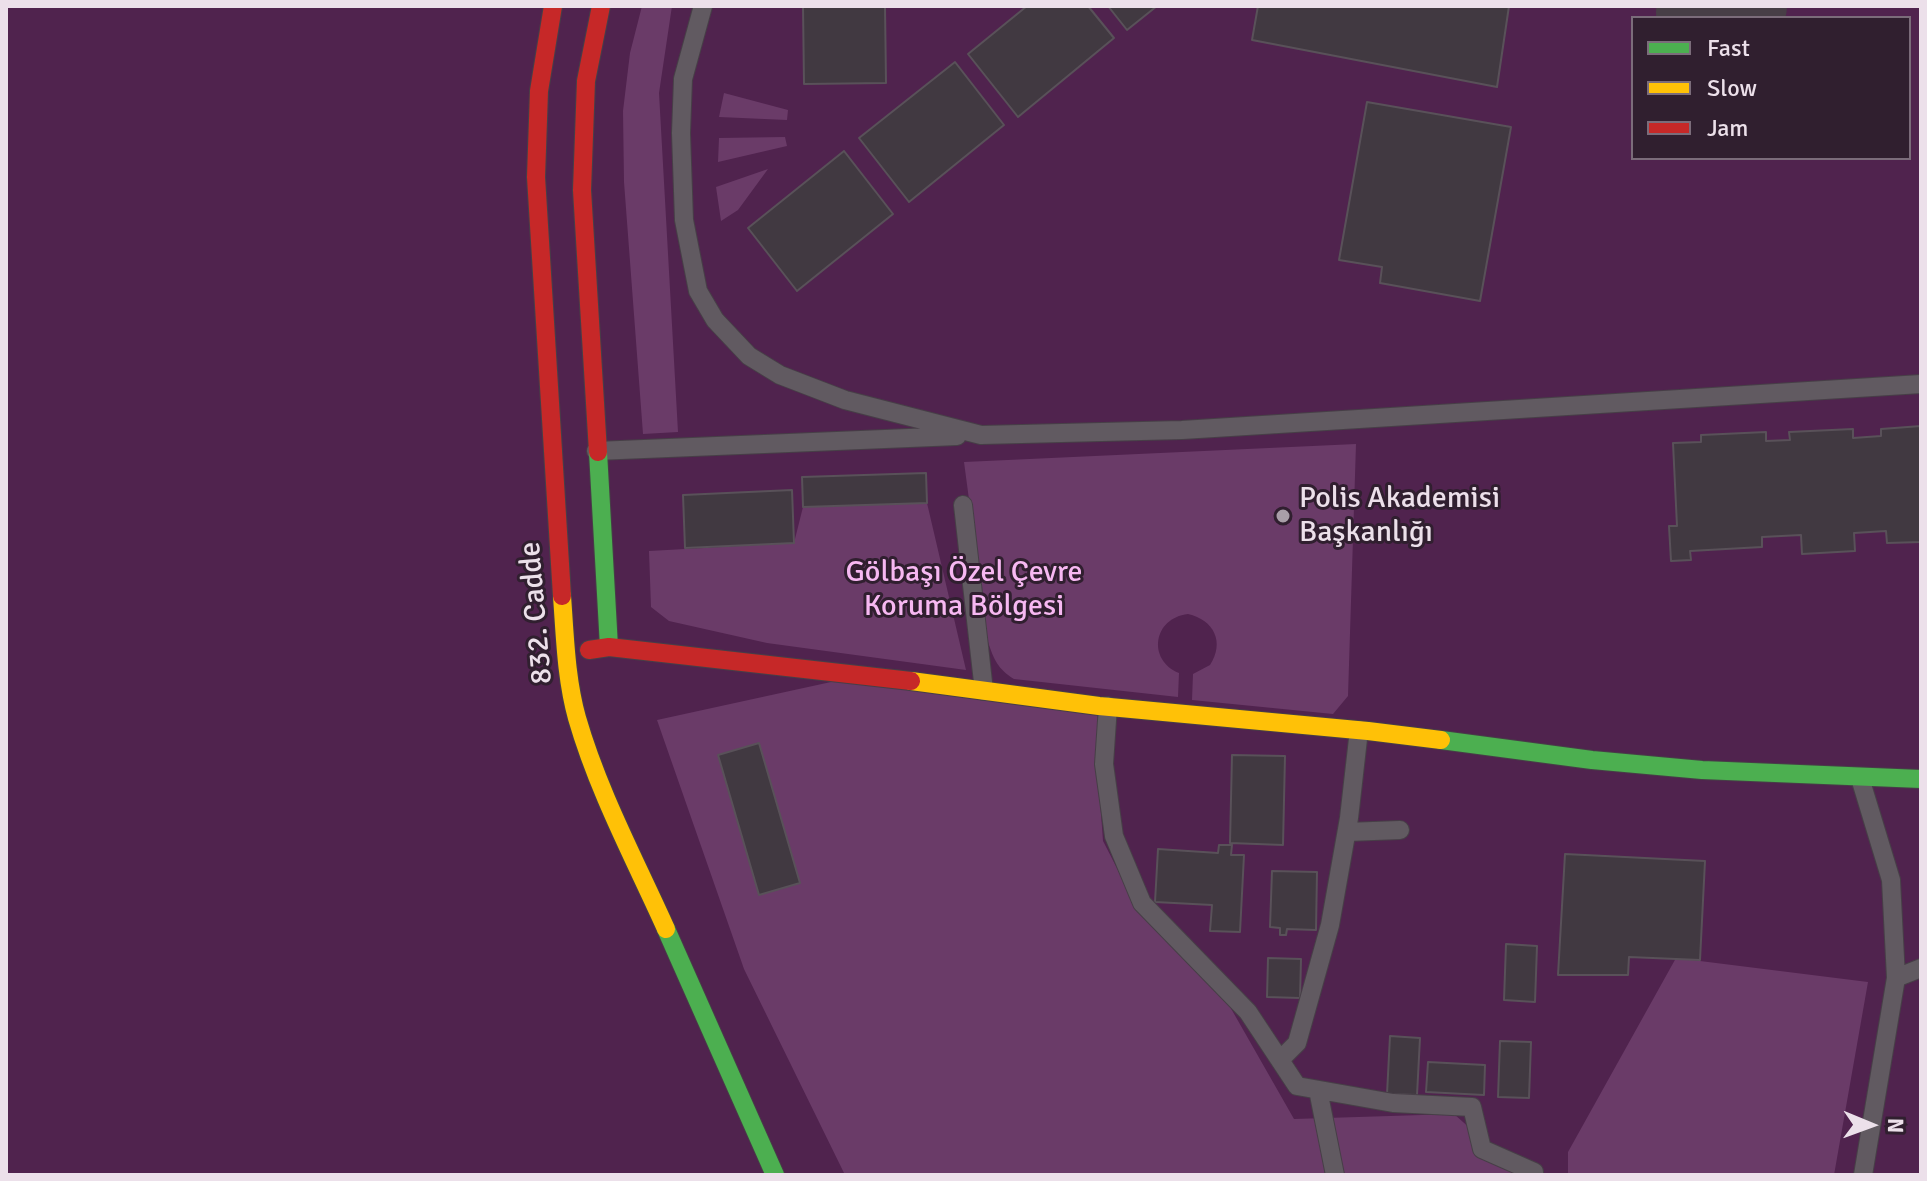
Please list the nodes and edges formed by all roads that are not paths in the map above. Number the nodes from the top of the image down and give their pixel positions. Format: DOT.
graph roads {
  1 [pos="553,6"];
  2 [pos="601,6"];
  3 [pos="703,6"];
  4 [pos="1921,384"];
  5 [pos="981,435"];
  6 [pos="574,452"];
  7 [pos="963,505"];
  8 [pos="609,647"];
  9 [pos="589,650"];
  10 [pos="984,691"];
  11 [pos="1108,706"];
  12 [pos="1359,730"];
  13 [pos="1860,778"];
  14 [pos="1921,779"];
  15 [pos="1400,830"];
  16 [pos="1347,832"];
  17 [pos="1921,968"];
  18 [pos="1896,978"];
  19 [pos="1280,1060"];
  20 [pos="1318,1090"];
  21 [pos="775,1175"];
  22 [pos="1335,1175"];
  23 [pos="1534,1175"];
  24 [pos="1863,1175"];
  1 -- 6 [label="street, 832. Cadde"];
  2 -- 6 [label="street, 832. Cadde"];
  3 -- 5 [label="lane"];
  4 -- 5 [label="lane"];
  5 -- 6 [label="lane"];
  6 -- 8 [label="street, 832. Cadde"];
  6 -- 21 [label="street, 832. Cadde"];
  7 -- 10 [label="lane"];
  8 -- 9 [label="street"];
  8 -- 10 [label="street"];
  10 -- 11 [label="street"];
  11 -- 12 [label="street"];
  11 -- 19 [label="lane"];
  12 -- 13 [label="street"];
  12 -- 16 [label="lane"];
  13 -- 14 [label="street"];
  13 -- 18 [label="lane"];
  15 -- 16 [label="lane"];
  16 -- 19 [label="lane"];
  17 -- 18 [label="lane"];
  18 -- 24 [label="lane"];
  19 -- 20 [label="lane"];
  20 -- 22 [label="lane"];
  20 -- 23 [label="lane"];
}
